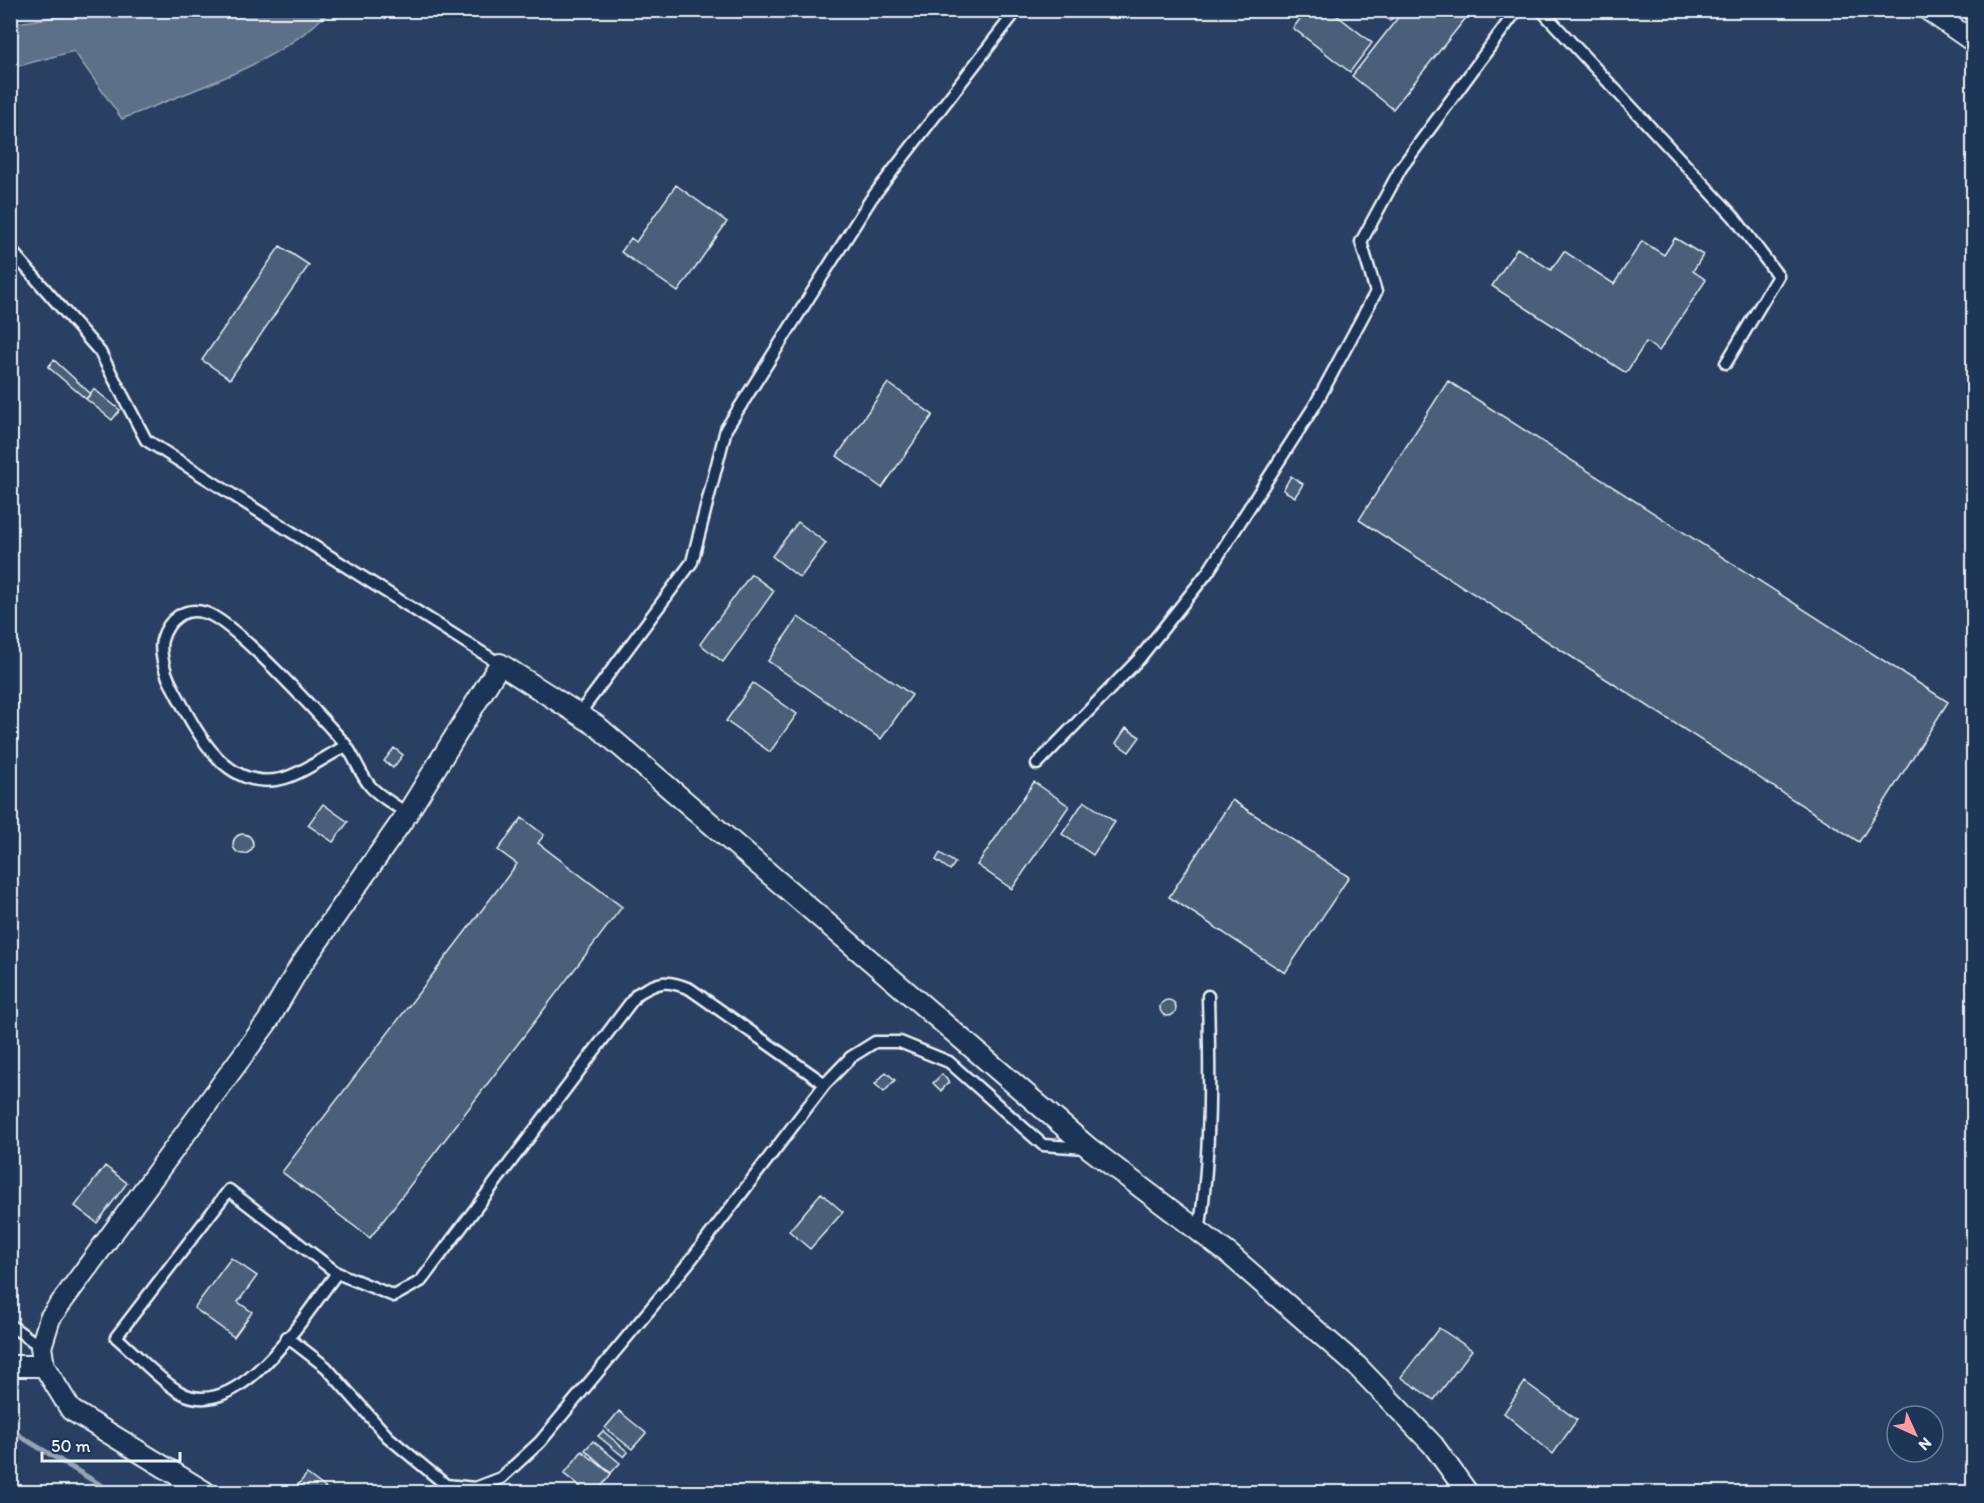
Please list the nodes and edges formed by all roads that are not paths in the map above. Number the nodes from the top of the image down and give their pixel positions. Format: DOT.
graph roads {
  1 [pos="1017,10"];
  2 [pos="1517,10"];
  3 [pos="1541,10"];
  4 [pos="1928,10"];
  5 [pos="1974,42"];
  6 [pos="10,249"];
  7 [pos="1726,363"];
  8 [pos="501,664"];
  9 [pos="579,714"];
  10 [pos="346,746"];
  11 [pos="1037,764"];
  12 [pos="407,814"];
  13 [pos="1208,996"];
  14 [pos="825,1084"];
  15 [pos="1089,1148"];
  16 [pos="1199,1233"];
  17 [pos="337,1273"];
  18 [pos="10,1325"];
  19 [pos="286,1337"];
  20 [pos="42,1356"];
  21 [pos="10,1366"];
  22 [pos="205,1492"];
  23 [pos="1467,1492"];
  1 -- 9 [label="lane"];
  2 -- 11 [label="lane"];
  3 -- 7 [label="lane"];
  4 -- 5 [label="street"];
  6 -- 8 [label="lane"];
  8 -- 9 [label="street"];
  8 -- 12 [label="street"];
  9 -- 15 [label="street"];
  10 -- 10 [label="lane"];
  10 -- 12 [label="lane"];
  12 -- 20 [label="street"];
  13 -- 16 [label="lane"];
  14 -- 15 [label="lane"];
  14 -- 17 [label="lane"];
  14 -- 19 [label="lane"];
  15 -- 16 [label="street"];
  16 -- 23 [label="street"];
  17 -- 19 [label="lane"];
  17 -- 19 [label="lane"];
  18 -- 20 [label="lane"];
  20 -- 21 [label="street"];
  20 -- 22 [label="street"];
}
